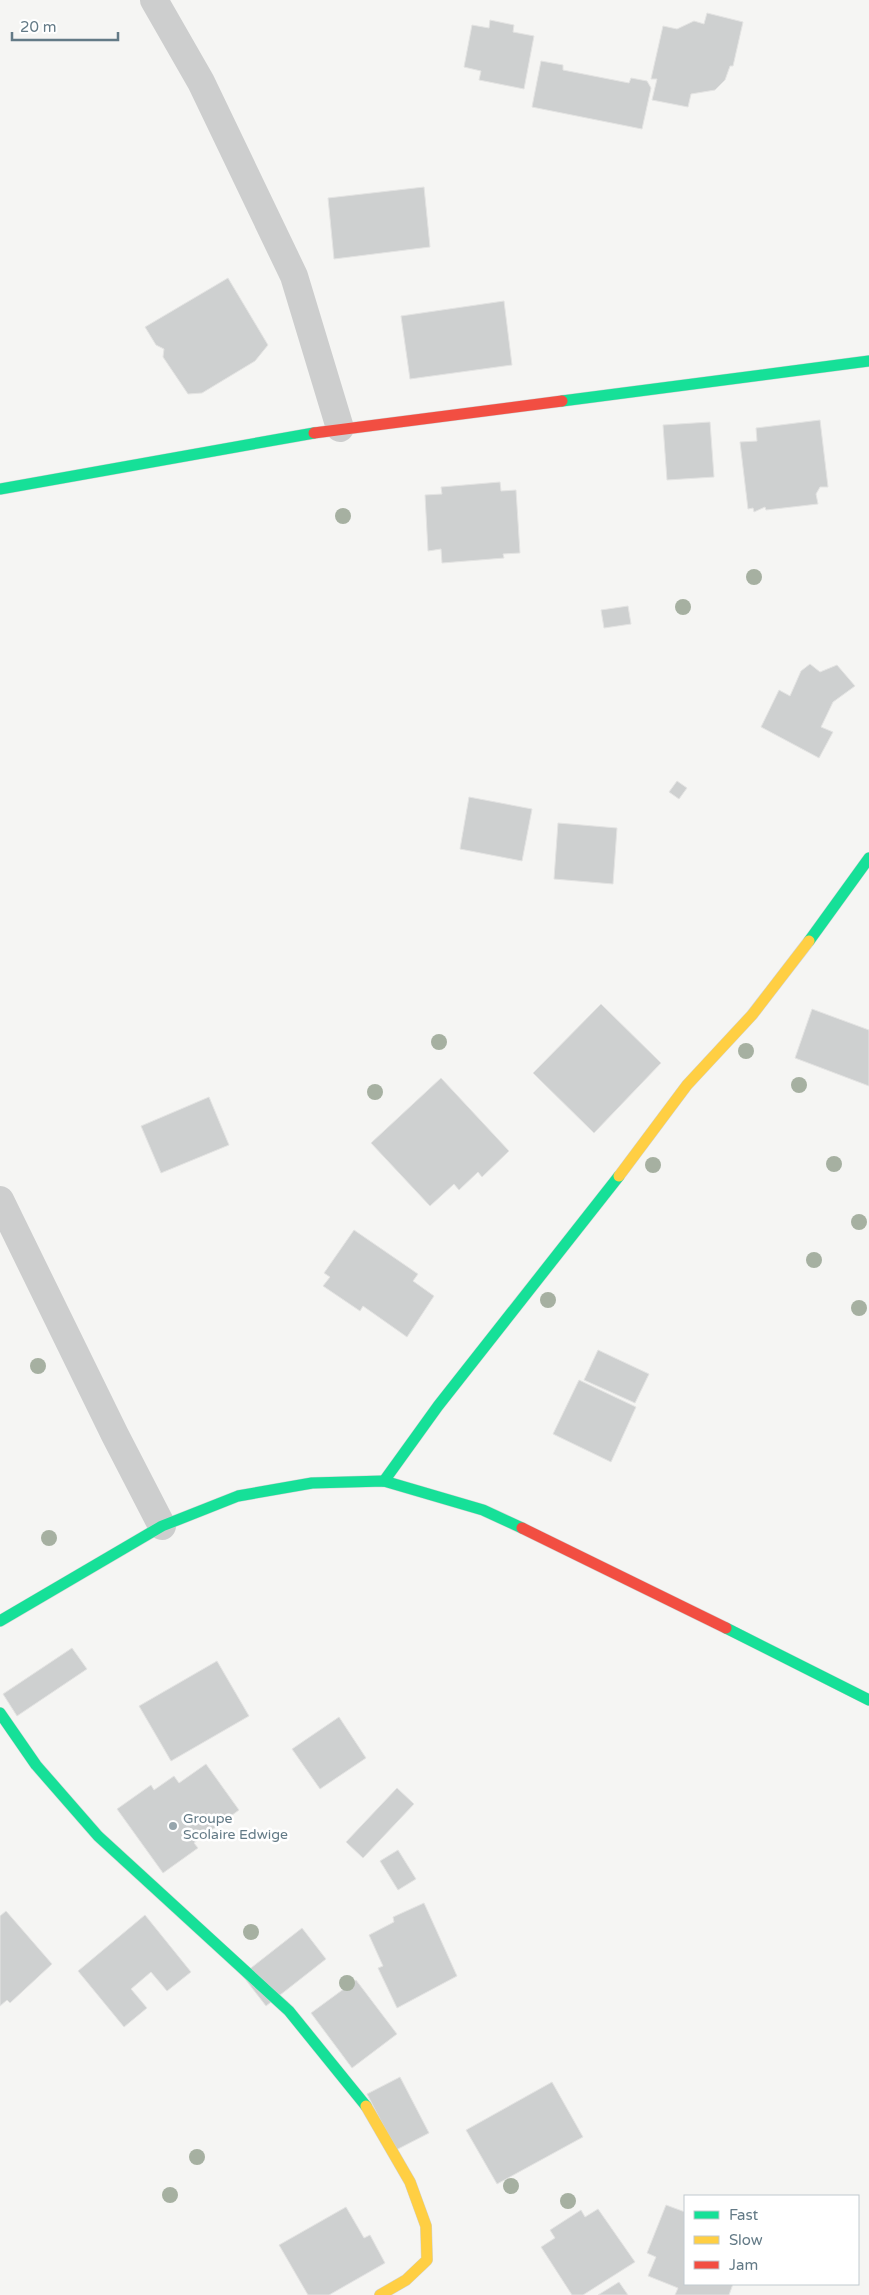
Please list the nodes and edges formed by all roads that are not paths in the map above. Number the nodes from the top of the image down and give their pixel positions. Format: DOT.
graph roads {
  1 [pos="154,0"];
  2 [pos="869,361"];
  3 [pos="340,428"];
  4 [pos="0,488"];
  5 [pos="869,858"];
  6 [pos="0,1200"];
  7 [pos="384,1481"];
  8 [pos="162,1526"];
  9 [pos="0,1621"];
  10 [pos="869,1700"];
  11 [pos="0,1713"];
  12 [pos="380,2295"];
  1 -- 3 [label="street"];
  2 -- 3 [label="street"];
  3 -- 4 [label="street"];
  5 -- 7 [label="street"];
  6 -- 8 [label="street"];
  7 -- 8 [label="street"];
  7 -- 10 [label="street"];
  8 -- 9 [label="street"];
  11 -- 12 [label="street"];
}
